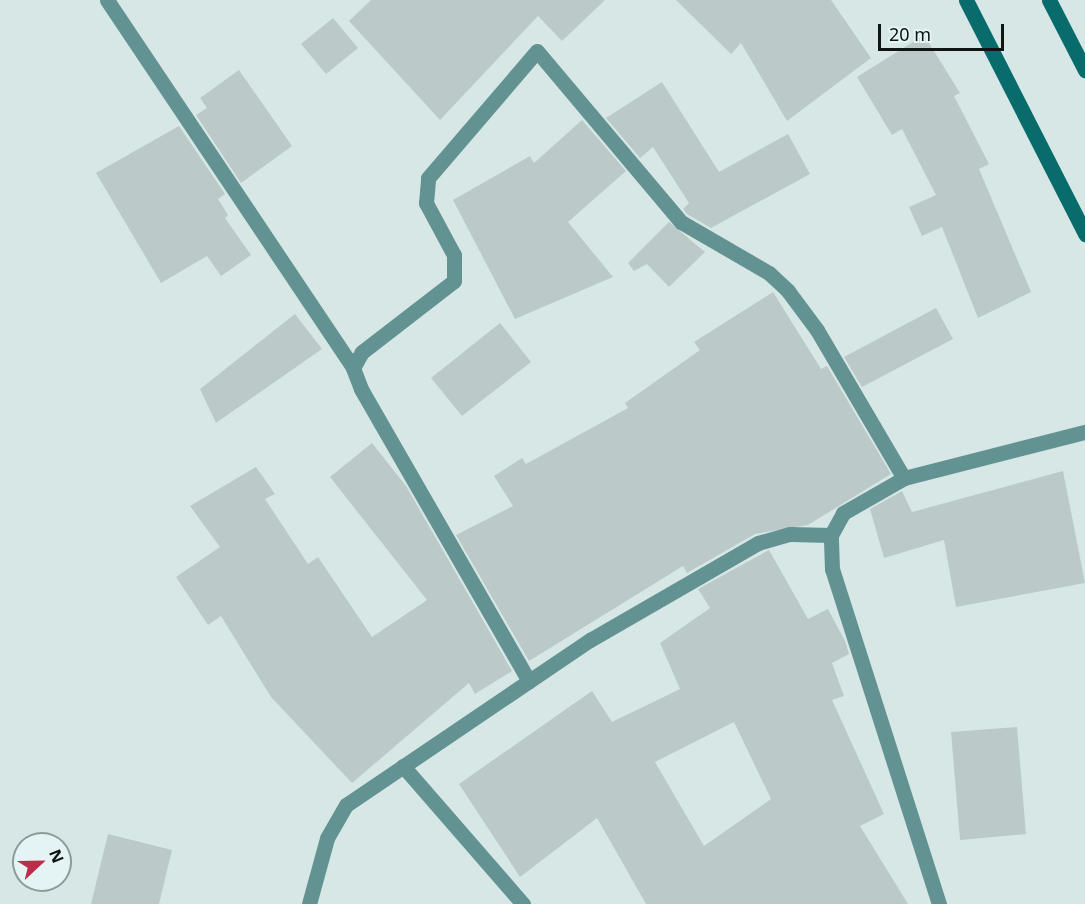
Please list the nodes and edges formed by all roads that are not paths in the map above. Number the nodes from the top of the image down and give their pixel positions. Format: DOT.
graph roads {
  1 [pos="108,0"];
  2 [pos="966,0"];
  3 [pos="1050,0"];
  4 [pos="1085,70"];
  5 [pos="1085,234"];
  6 [pos="353,368"];
  7 [pos="1085,432"];
  8 [pos="904,478"];
  9 [pos="831,535"];
  10 [pos="529,681"];
  11 [pos="403,766"];
  12 [pos="309,904"];
  13 [pos="524,904"];
  14 [pos="939,904"];
  1 -- 6 [label="street"];
  2 -- 5 [label="street"];
  3 -- 4 [label="street"];
  6 -- 8 [label="street"];
  6 -- 10 [label="street"];
  7 -- 8 [label="street"];
  8 -- 9 [label="street"];
  9 -- 10 [label="street"];
  9 -- 14 [label="street"];
  10 -- 11 [label="street"];
  11 -- 12 [label="street"];
  11 -- 13 [label="street"];
}
